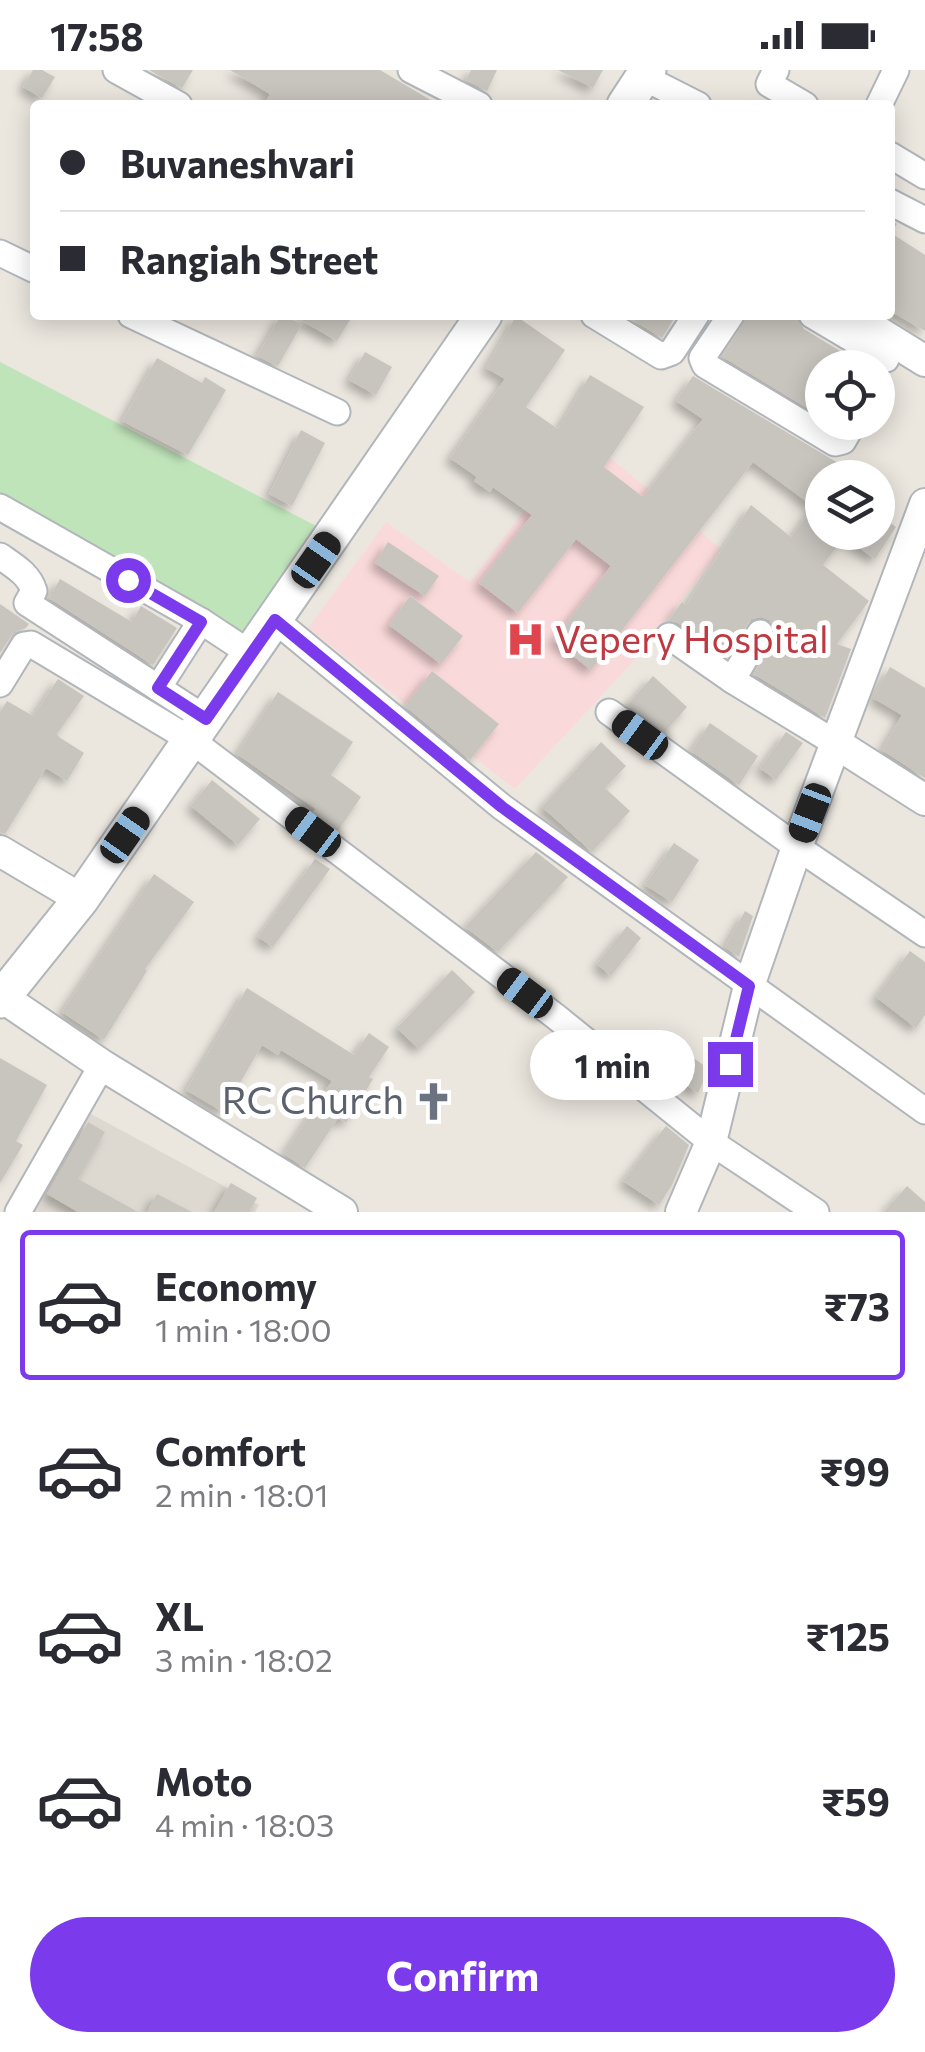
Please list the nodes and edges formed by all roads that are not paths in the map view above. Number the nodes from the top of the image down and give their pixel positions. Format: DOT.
graph roads {
  1 [pos="116,70"];
  2 [pos="411,70"];
  3 [pos="776,70"];
  4 [pos="896,70"];
  5 [pos="638,84"];
  6 [pos="171,100"];
  7 [pos="468,100"];
  8 [pos="684,100"];
  9 [pos="797,100"];
  10 [pos="881,100"];
  11 [pos="895,158"];
  12 [pos="925,176"];
  13 [pos="895,205"];
  14 [pos="925,220"];
  15 [pos="0,253"];
  16 [pos="30,268"];
  17 [pos="142,320"];
  18 [pos="481,320"];
  19 [pos="602,320"];
  20 [pos="693,320"];
  21 [pos="727,320"];
  22 [pos="820,320"];
  23 [pos="855,320"];
  24 [pos="871,350"];
  25 [pos="879,350"];
  26 [pos="895,359"];
  27 [pos="925,360"];
  28 [pos="337,412"];
  29 [pos="805,425"];
  30 [pos="925,504"];
  31 [pos="0,508"];
  32 [pos="0,556"];
  33 [pos="275,620"];
  34 [pos="201,622"];
  35 [pos="760,633"];
  36 [pos="669,636"];
  37 [pos="251,654"];
  38 [pos="732,680"];
  39 [pos="0,684"];
  40 [pos="158,688"];
  41 [pos="609,712"];
  42 [pos="199,729"];
  43 [pos="837,744"];
  44 [pos="925,800"];
  45 [pos="796,847"];
  46 [pos="0,852"];
  47 [pos="81,899"];
  48 [pos="925,934"];
  49 [pos="749,986"];
  50 [pos="1,999"];
  51 [pos="102,1065"];
  52 [pos="925,1110"];
  53 [pos="711,1142"];
  54 [pos="18,1212"];
  55 [pos="342,1212"];
  56 [pos="680,1212"];
  57 [pos="816,1212"];
  1 -- 6 [label="street"];
  2 -- 7 [label="street"];
  3 -- 9 [label="street"];
  4 -- 10 [label="street"];
  5 -- 8 [label="street"];
  11 -- 12 [label="street"];
  13 -- 14 [label="street"];
  15 -- 16 [label="street"];
  17 -- 28 [label="street"];
  18 -- 33 [label="main road"];
  19 -- 20 [label="street"];
  21 -- 29 [label="street"];
  22 -- 24 [label="street"];
  23 -- 25 [label="street"];
  26 -- 27 [label="street"];
  30 -- 43 [label="street"];
  31 -- 34 [label="street"];
  32 -- 40 [label="street"];
  33 -- 37 [label="main road"];
  33 -- 49 [label="street"];
  34 -- 37 [label="street"];
  34 -- 40 [label="street"];
  35 -- 38 [label="street"];
  36 -- 38 [label="street"];
  37 -- 42 [label="main road"];
  38 -- 43 [label="street"];
  39 -- 42 [label="street"];
  40 -- 42 [label="street"];
  41 -- 45 [label="street"];
  42 -- 47 [label="main road"];
  42 -- 53 [label="street"];
  43 -- 44 [label="street"];
  43 -- 45 [label="street"];
  45 -- 48 [label="street"];
  45 -- 49 [label="street"];
  46 -- 47 [label="street"];
  47 -- 50 [label="main road"];
  49 -- 52 [label="street"];
  49 -- 53 [label="street"];
  50 -- 51 [label="street"];
  51 -- 54 [label="street"];
  51 -- 55 [label="street"];
  53 -- 56 [label="street"];
  53 -- 57 [label="street"];
}
